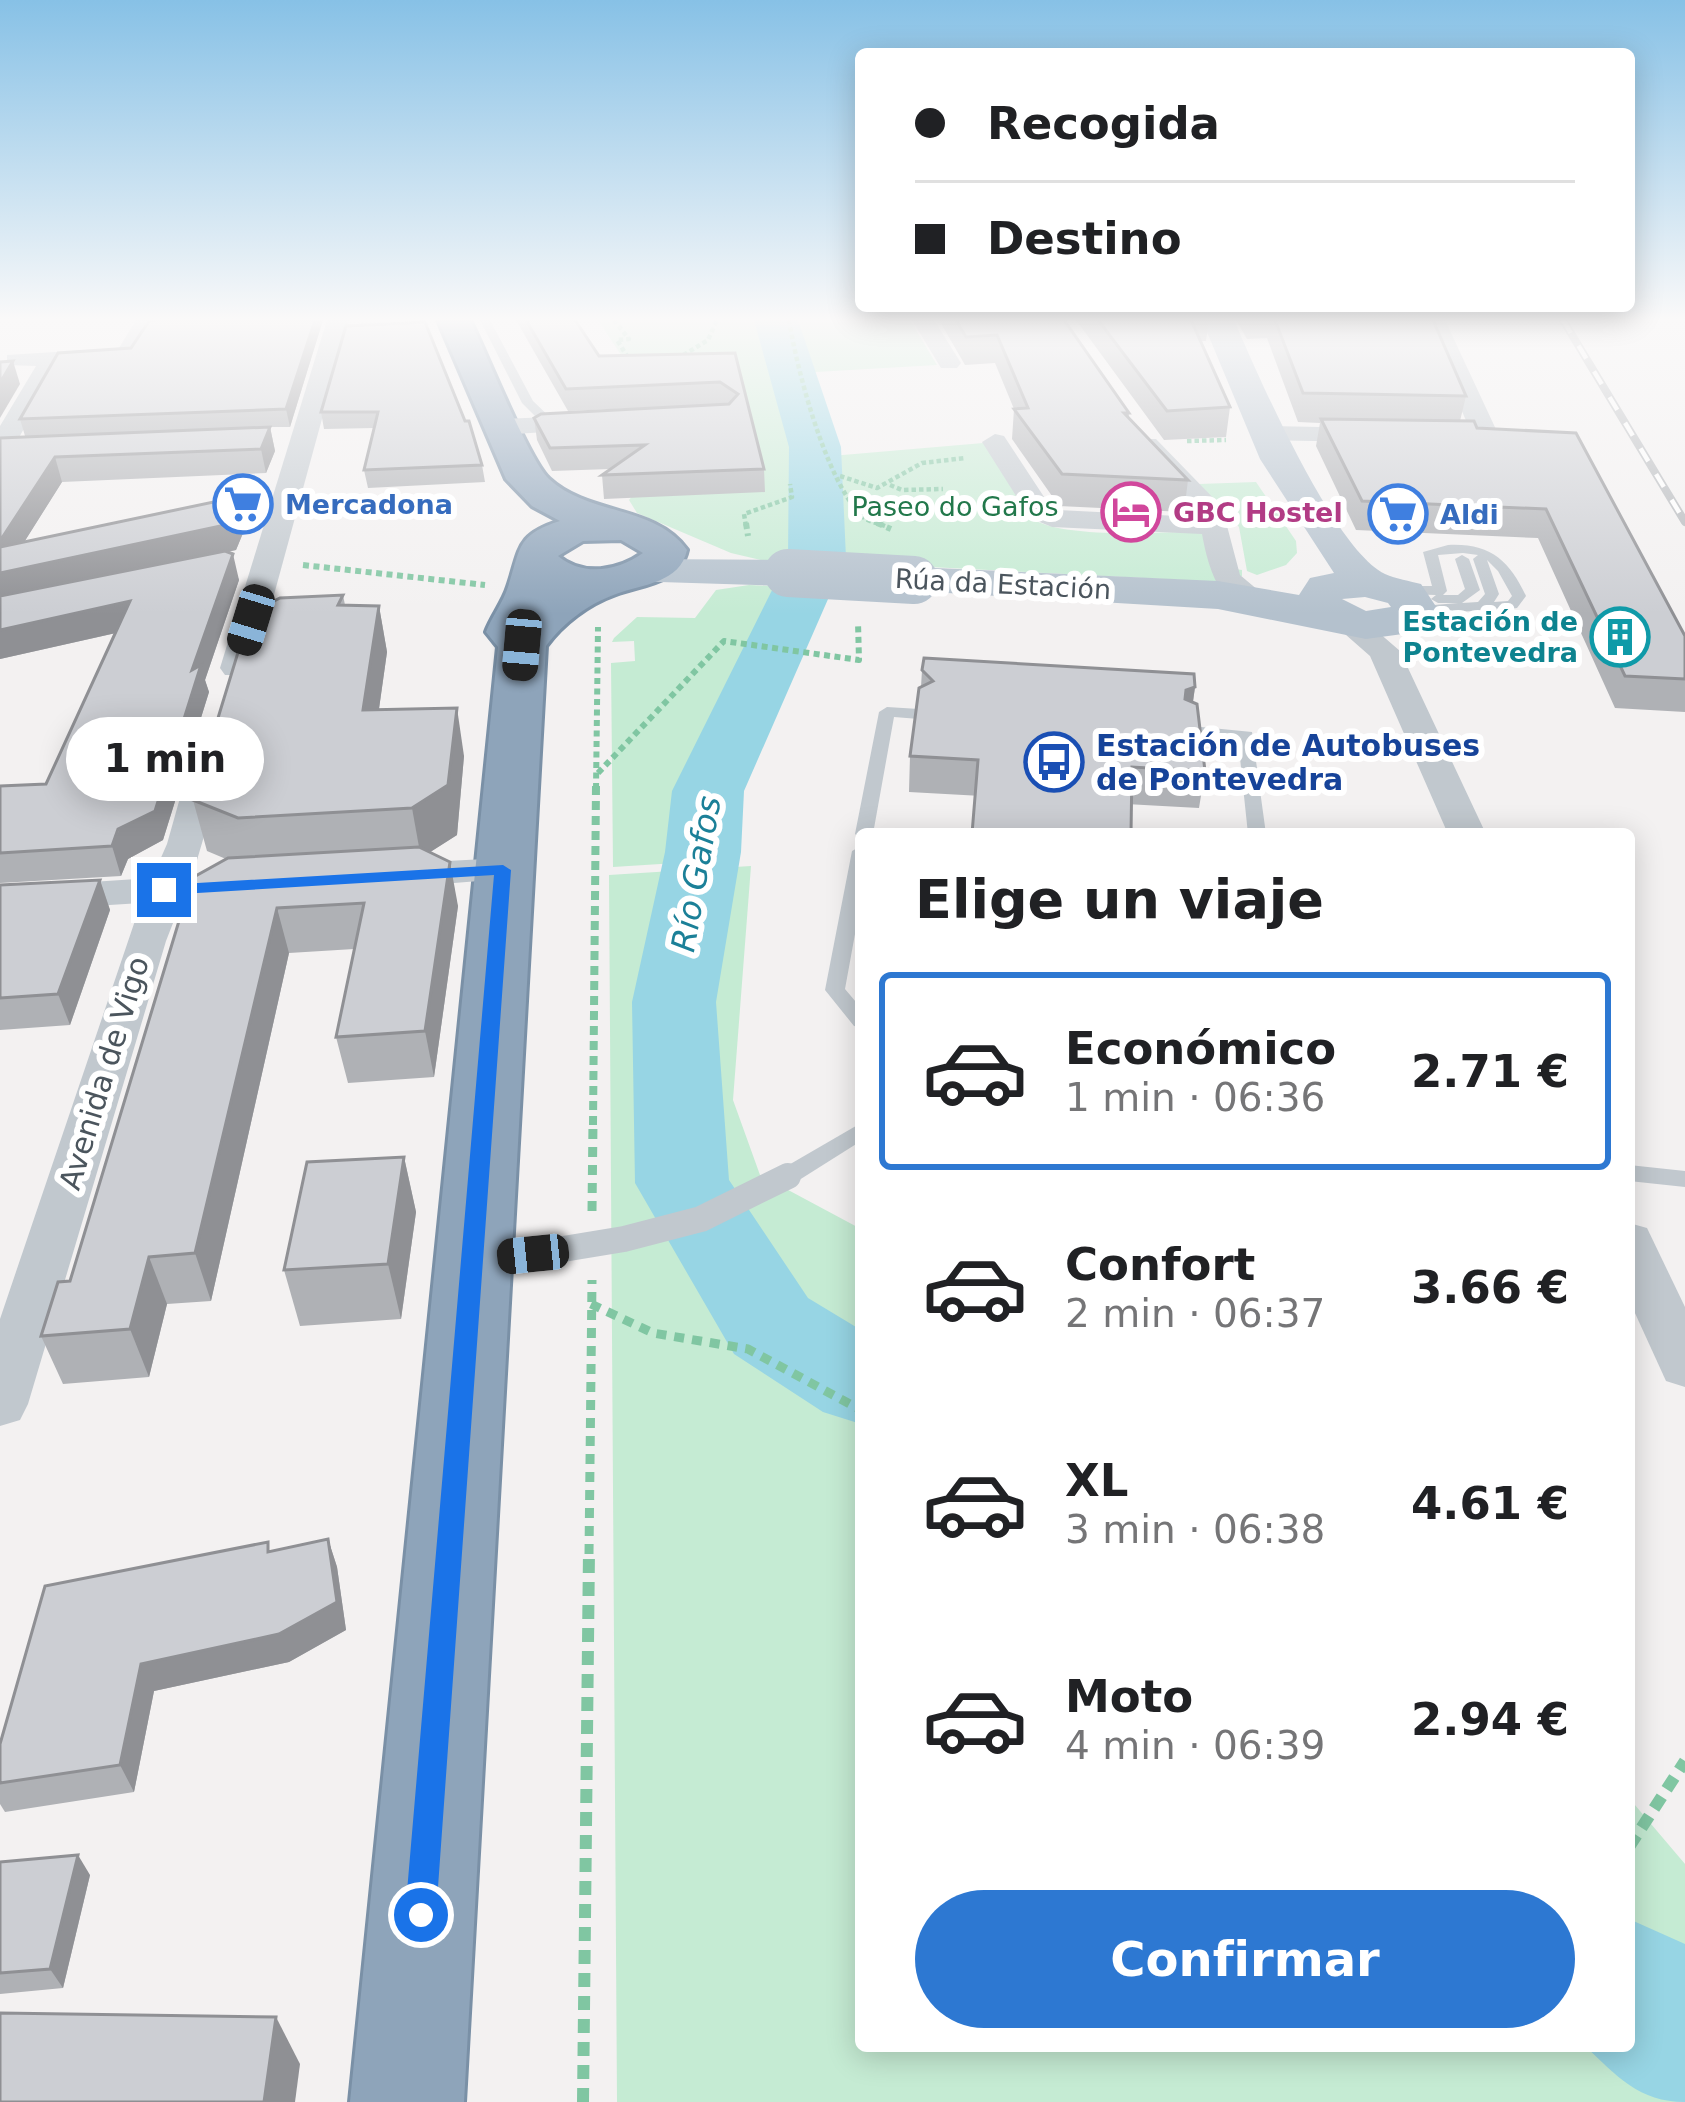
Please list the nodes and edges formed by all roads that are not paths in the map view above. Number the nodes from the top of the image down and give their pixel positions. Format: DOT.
graph roads {
  1 [pos="22,418"];
  2 [pos="296,418"];
  3 [pos="498,418"];
  4 [pos="543,418"];
  5 [pos="1258,418"];
  6 [pos="1478,418"];
  7 [pos="614,422"];
  8 [pos="1132,424"];
  9 [pos="550,425"];
  10 [pos="502,427"];
  11 [pos="1265,434"];
  12 [pos="7,449"];
  13 [pos="1000,449"];
  14 [pos="542,496"];
  15 [pos="1214,526"];
  16 [pos="541,550"];
  17 [pos="270,556"];
  18 [pos="1462,559"];
  19 [pos="1480,559"];
  20 [pos="231,563"];
  21 [pos="626,568"];
  22 [pos="1238,597"];
  23 [pos="1366,602"];
  24 [pos="1480,610"];
  25 [pos="522,645"];
  26 [pos="920,714"];
  27 [pos="1191,731"];
  28 [pos="865,828"];
  29 [pos="1256,828"];
  30 [pos="1464,828"];
  31 [pos="503,870"];
  32 [pos="363,878"];
  33 [pos="855,883"];
  34 [pos="228,886"];
  35 [pos="164,890"];
  36 [pos="0,900"];
  37 [pos="855,1014"];
  38 [pos="855,1135"];
  39 [pos="1635,1174"];
  40 [pos="1685,1179"];
  41 [pos="1635,1254"];
  42 [pos="504,1257"];
  43 [pos="1685,1366"];
  44 [pos="0,1404"];
  45 [pos="406,2102"];
  1 -- 12 [label="street"];
  2 -- 17 [label="street, Avenida de Vigo"];
  3 -- 10 [label="highway"];
  4 -- 9 [label="lane"];
  5 -- 11 [label="main road"];
  6 -- 11 [label="street"];
  7 -- 9 [label="street"];
  8 -- 15 [label="street"];
  9 -- 10 [label="street"];
  10 -- 14 [label="highway"];
  11 -- 23 [label="main road"];
  13 -- 15 [label="street"];
  14 -- 16 [label="highway"];
  14 -- 21 [label="highway, Rúa da Estación"];
  15 -- 22 [label="street"];
  16 -- 21 [label="highway"];
  16 -- 25 [label="highway"];
  17 -- 20 [label="street"];
  17 -- 35 [label="street, Avenida de Vigo"];
  18 -- 23 [label="lane"];
  19 -- 24 [label="lane"];
  21 -- 22 [label="main road, Rúa da Estación, bridge"];
  21 -- 25 [label="highway"];
  22 -- 23 [label="main road, Rúa da Estación"];
  23 -- 24 [label="lane"];
  23 -- 24 [label="lane"];
  23 -- 30 [label="street"];
  25 -- 31 [label="highway"];
  26 -- 28 [label="lane"];
  27 -- 29 [label="lane"];
  31 -- 32 [label="street"];
  31 -- 42 [label="highway"];
  33 -- 37 [label="lane"];
  34 -- 35 [label="street"];
  35 -- 36 [label="street"];
  35 -- 44 [label="street, Avenida de Vigo"];
  38 -- 42 [label="lane, bridge"];
  39 -- 40 [label="lane"];
  41 -- 43 [label="street"];
  42 -- 45 [label="highway"];
}
